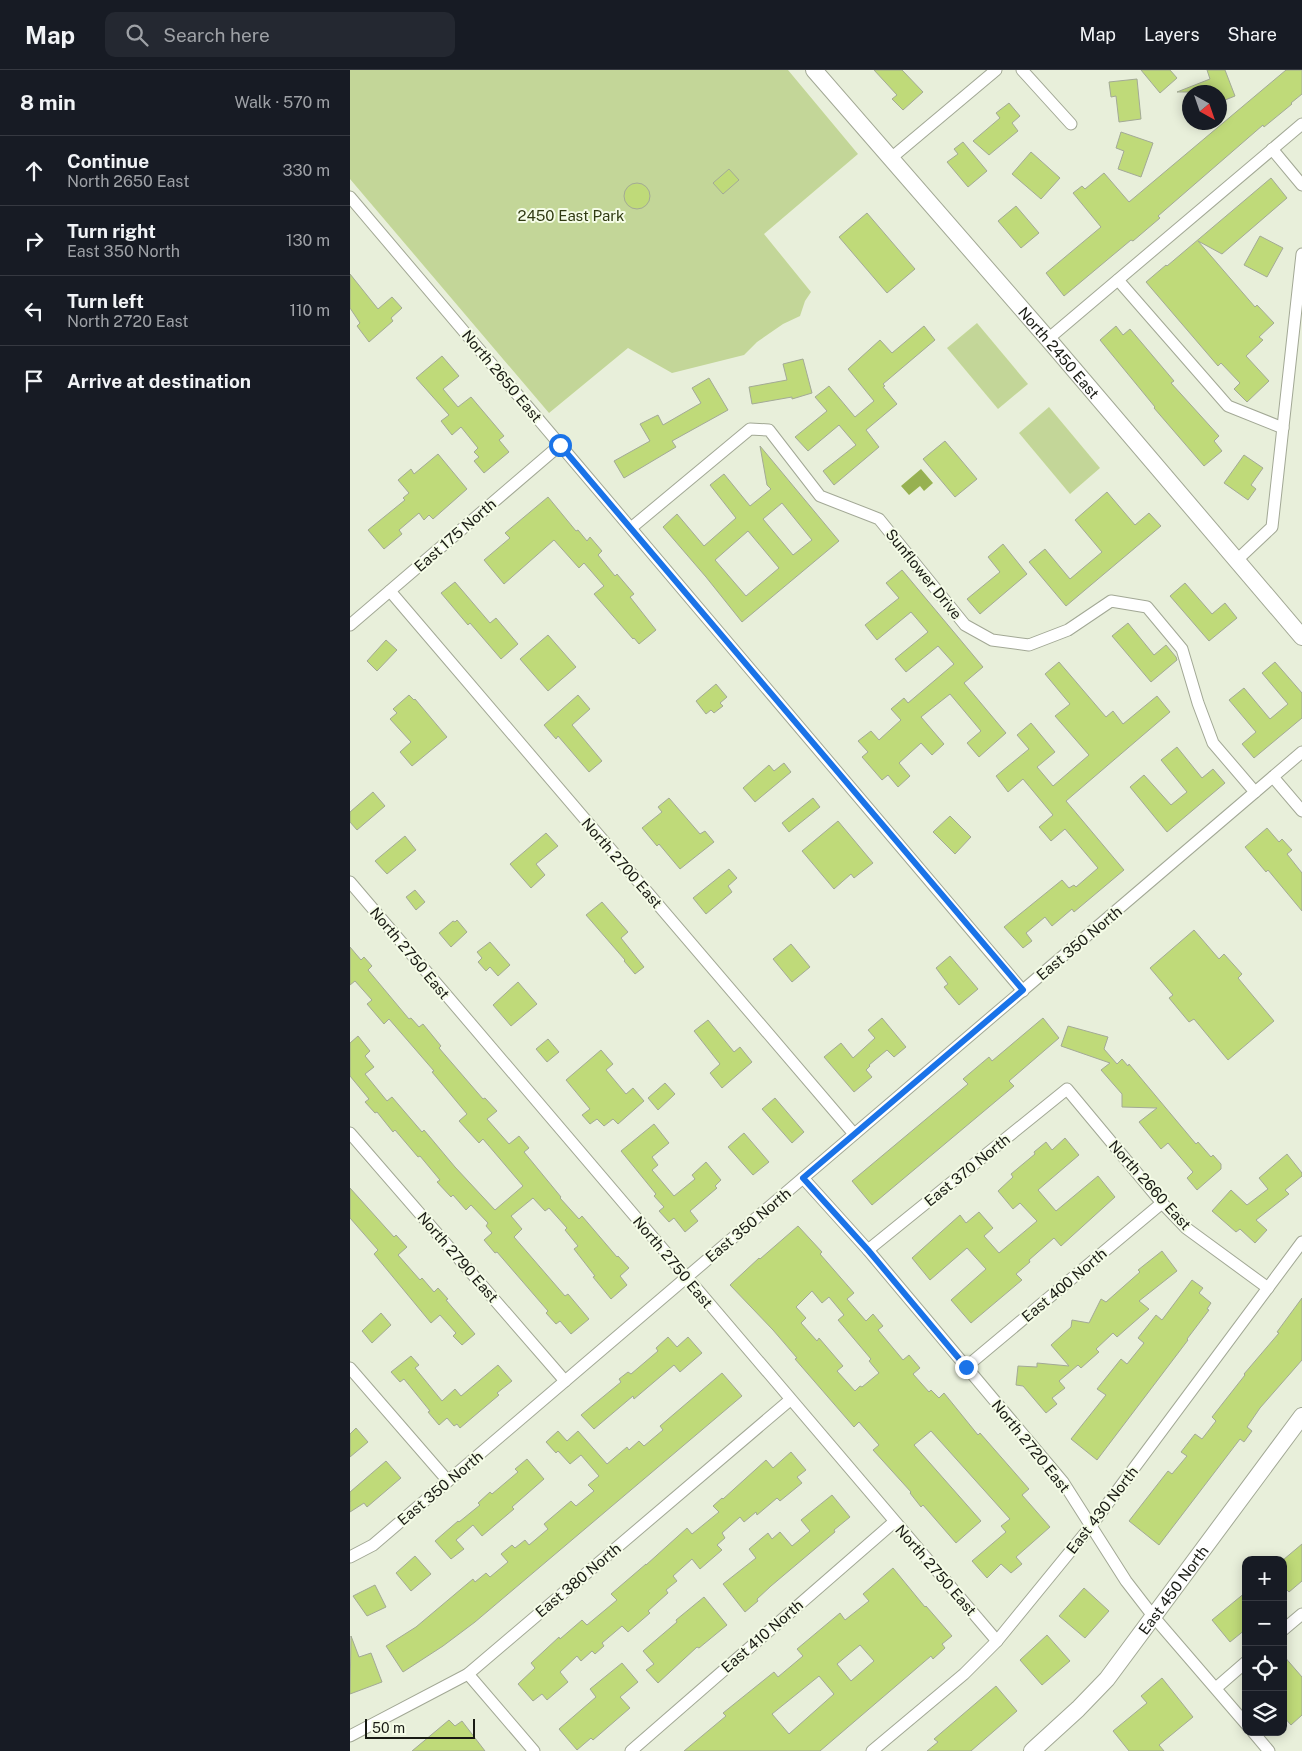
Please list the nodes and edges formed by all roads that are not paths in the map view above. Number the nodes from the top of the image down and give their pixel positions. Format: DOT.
graph roads {
  1 [pos="814,70"];
  2 [pos="996,70"];
  3 [pos="1022,70"];
  4 [pos="1071,124"];
  5 [pos="1302,124"];
  6 [pos="1272,149"];
  7 [pos="890,159"];
  8 [pos="1302,185"];
  9 [pos="350,197"];
  10 [pos="1302,254"];
  11 [pos="1118,280"];
  12 [pos="1048,338"];
  13 [pos="1283,428"];
  14 [pos="560,445"];
  15 [pos="631,528"];
  16 [pos="1237,560"];
  17 [pos="390,591"];
  18 [pos="350,625"];
  19 [pos="1302,637"];
  20 [pos="1302,752"];
  21 [pos="1273,777"];
  22 [pos="1256,792"];
  23 [pos="1302,811"];
  24 [pos="350,882"];
  25 [pos="1023,990"];
  26 [pos="1066,1089"];
  27 [pos="350,1133"];
  28 [pos="854,1134"];
  29 [pos="803,1178"];
  30 [pos="1162,1202"];
  31 [pos="1302,1242"];
  32 [pos="868,1250"];
  33 [pos="686,1278"];
  34 [pos="1268,1288"];
  35 [pos="966,1367"];
  36 [pos="350,1368"];
  37 [pos="565,1381"];
  38 [pos="790,1400"];
  39 [pos="1302,1417"];
  40 [pos="448,1481"];
  41 [pos="894,1522"];
  42 [pos="1091,1526"];
  43 [pos="350,1557"];
  44 [pos="1302,1614"];
  45 [pos="1153,1616"];
  46 [pos="1287,1627"];
  47 [pos="997,1641"];
  48 [pos="1242,1665"];
  49 [pos="468,1674"];
  50 [pos="1216,1688"];
  51 [pos="1242,1719"];
  52 [pos="350,1736"];
  53 [pos="1256,1736"];
  54 [pos="534,1751"];
  55 [pos="630,1751"];
  56 [pos="872,1751"];
  57 [pos="1032,1751"];
  58 [pos="1269,1751"];
  1 -- 7 [label="street, North 2450 East"];
  2 -- 7 [label="street"];
  3 -- 4 [label="street"];
  5 -- 6 [label="street"];
  6 -- 8 [label="street"];
  6 -- 11 [label="street"];
  7 -- 12 [label="street, North 2450 East"];
  9 -- 14 [label="street, North 2650 East"];
  10 -- 13 [label="street"];
  11 -- 12 [label="street"];
  11 -- 13 [label="street"];
  12 -- 16 [label="street, North 2450 East"];
  13 -- 16 [label="street"];
  14 -- 15 [label="street, North 2650 East"];
  14 -- 17 [label="street, East 175 North"];
  15 -- 22 [label="street, Sunflower Drive"];
  15 -- 25 [label="street, North 2650 East"];
  16 -- 19 [label="street, North 2450 East"];
  17 -- 18 [label="street, East 175 North"];
  17 -- 28 [label="street, North 2700 East"];
  20 -- 21 [label="street, East 350 North"];
  21 -- 22 [label="street, East 350 North"];
  21 -- 23 [label="street"];
  22 -- 25 [label="street, East 350 North"];
  24 -- 33 [label="street, North 2750 East"];
  25 -- 28 [label="street, East 350 North"];
  26 -- 30 [label="street, North 2660 East"];
  26 -- 32 [label="street, East 370 North"];
  27 -- 37 [label="street, North 2790 East"];
  28 -- 29 [label="street, East 350 North"];
  29 -- 32 [label="street, North 2720 East"];
  29 -- 33 [label="street, East 350 North"];
  30 -- 34 [label="street, North 2660 East"];
  30 -- 35 [label="street, East 400 North"];
  31 -- 34 [label="street, East 430 North"];
  32 -- 35 [label="street, North 2720 East"];
  33 -- 37 [label="street, East 350 North"];
  33 -- 38 [label="street, North 2750 East"];
  34 -- 42 [label="street, East 430 North"];
  35 -- 42 [label="street, North 2720 East"];
  36 -- 40 [label="street"];
  37 -- 40 [label="street, East 350 North"];
  38 -- 41 [label="street, North 2750 East"];
  38 -- 49 [label="street, East 380 North"];
  39 -- 45 [label="street, East 450 North"];
  40 -- 43 [label="street, East 350 North"];
  41 -- 47 [label="street, North 2750 East"];
  41 -- 55 [label="street, East 410 North"];
  42 -- 45 [label="street, North 2720 East"];
  42 -- 47 [label="street, East 430 North"];
  44 -- 46 [label="street"];
  45 -- 50 [label="street, North 2720 East"];
  45 -- 57 [label="street, East 450 North"];
  47 -- 56 [label="street, East 430 North"];
  48 -- 50 [label="street"];
  49 -- 52 [label="street, East 380 North"];
  49 -- 54 [label="street"];
  50 -- 51 [label="street, North 2720 East"];
  53 -- 58 [label="street"];
}
